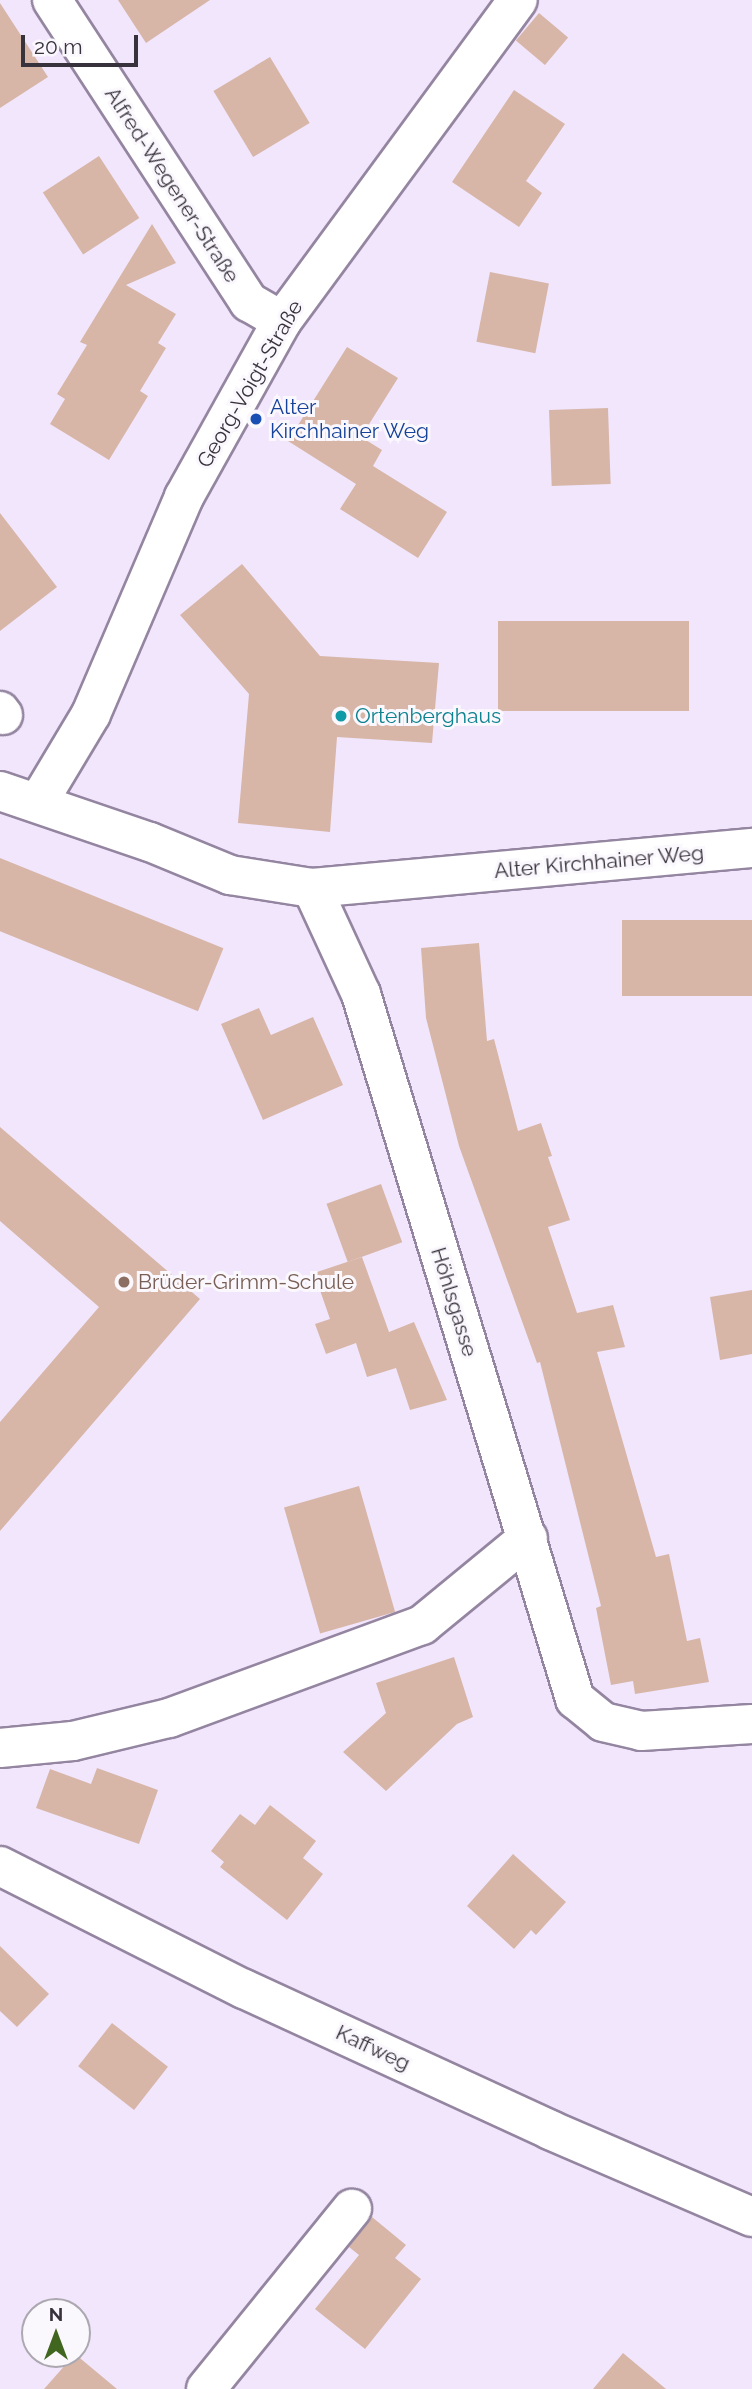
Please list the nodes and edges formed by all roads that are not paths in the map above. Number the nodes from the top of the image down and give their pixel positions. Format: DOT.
graph roads {
  1 [pos="52,0"];
  2 [pos="518,0"];
  3 [pos="282,321"];
  4 [pos="0,791"];
  5 [pos="39,801"];
  6 [pos="752,848"];
  7 [pos="312,888"];
  8 [pos="528,1538"];
  9 [pos="752,1724"];
  10 [pos="0,1748"];
  11 [pos="0,1866"];
  12 [pos="352,2209"];
  13 [pos="752,2217"];
  14 [pos="206,2389"];
  1 -- 3 [label="street, Alfred-Wegener-Straße"];
  2 -- 3 [label="street, Georg-Voigt-Straße"];
  3 -- 5 [label="street, Georg-Voigt-Straße"];
  4 -- 5 [label="street, Alter Kirchhainer Weg"];
  5 -- 7 [label="street, Alter Kirchhainer Weg"];
  6 -- 7 [label="street, Alter Kirchhainer Weg"];
  7 -- 8 [label="street, Höhlsgasse"];
  8 -- 9 [label="street, Höhlsgasse"];
  8 -- 10 [label="street"];
  11 -- 13 [label="street, Kaffweg"];
  12 -- 14 [label="street"];
}
